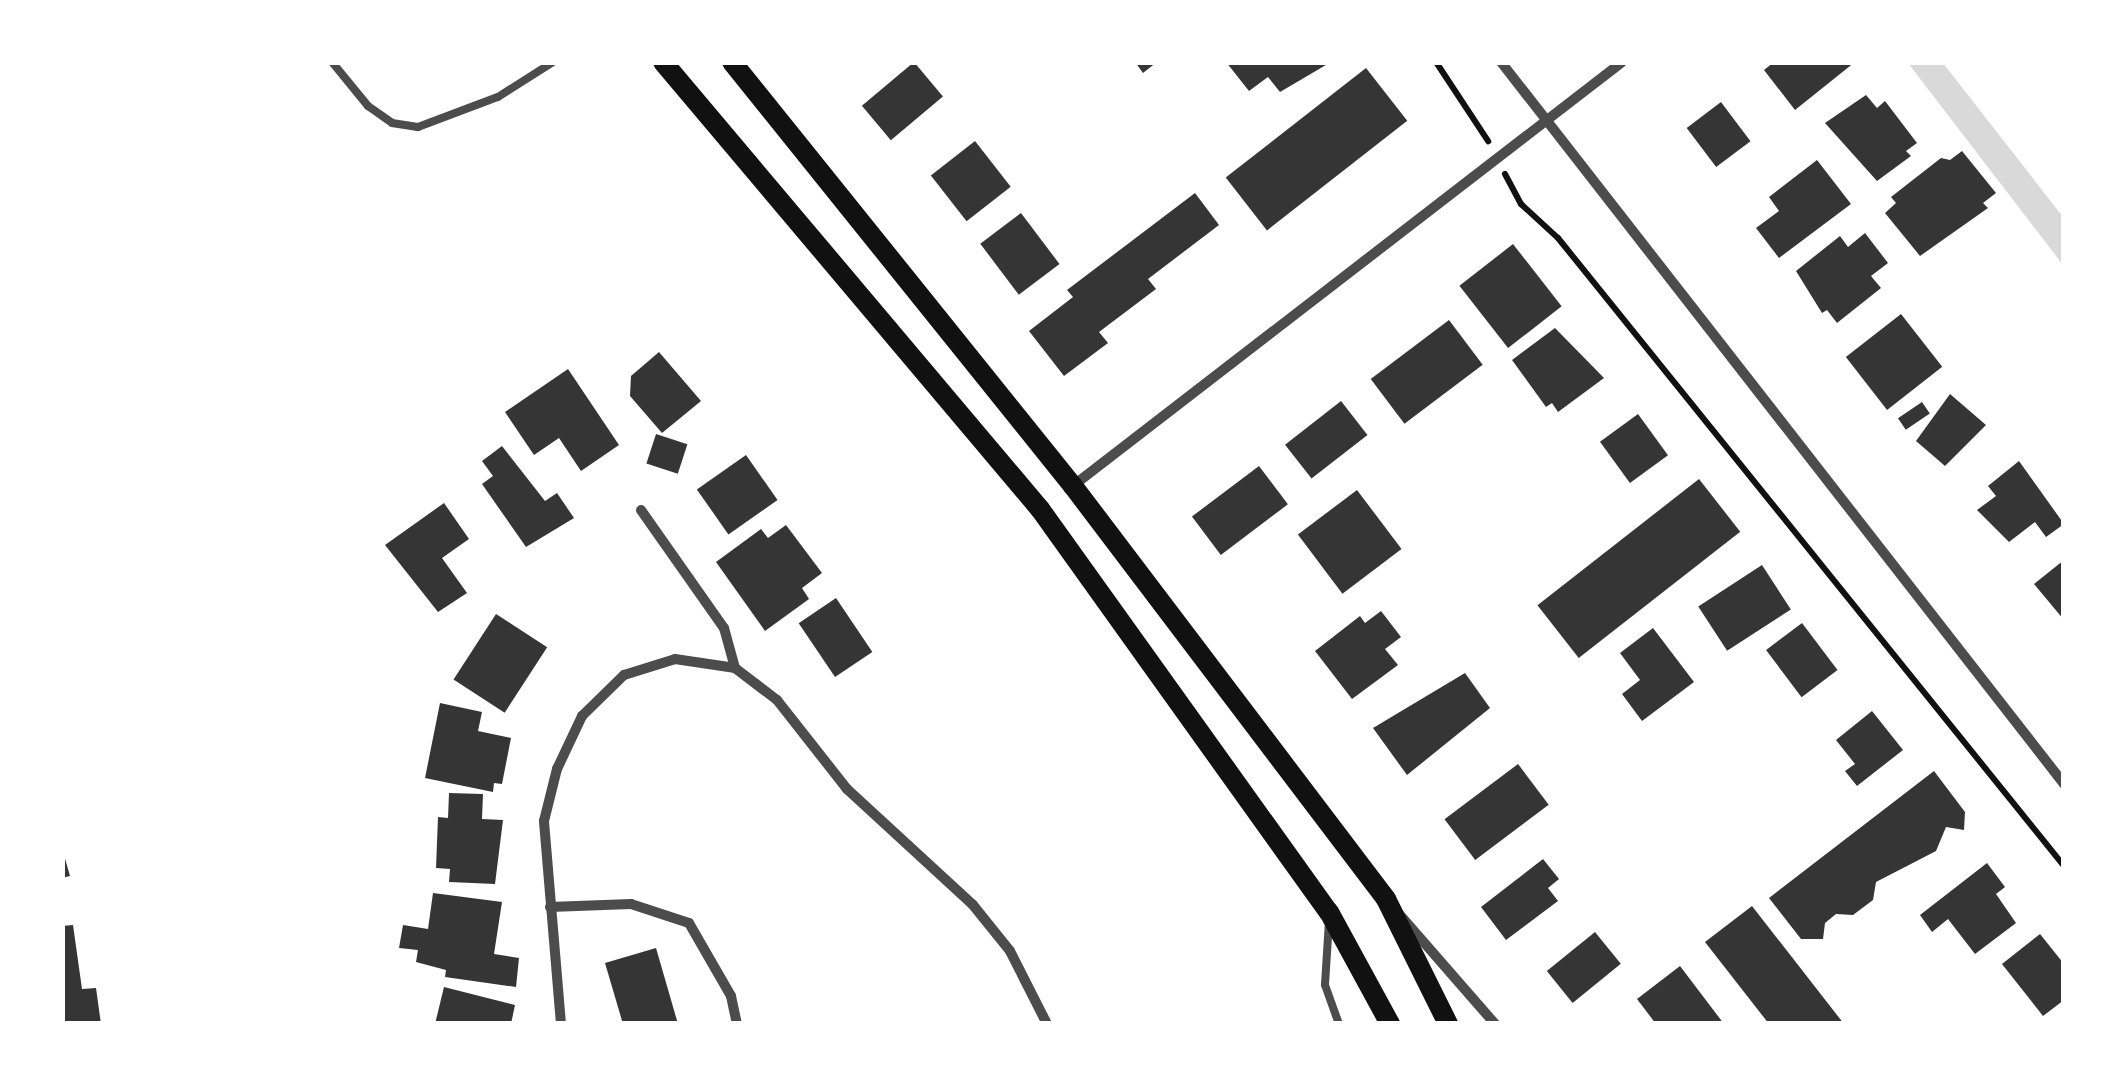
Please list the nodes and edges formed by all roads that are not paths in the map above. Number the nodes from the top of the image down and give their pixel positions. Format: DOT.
graph roads {
  1 [pos="332,62"];
  2 [pos="553,62"];
  3 [pos="663,62"];
  4 [pos="732,62"];
  5 [pos="1501,62"];
  6 [pos="1622,62"];
  7 [pos="1546,120"];
  8 [pos="1073,486"];
  9 [pos="641,510"];
  10 [pos="735,668"];
  11 [pos="2064,784"];
  12 [pos="1386,900"];
  13 [pos="550,907"];
  14 [pos="1330,912"];
  15 [pos="561,1024"];
  16 [pos="737,1024"];
  17 [pos="1046,1024"];
  18 [pos="1339,1024"];
  19 [pos="1390,1024"];
  20 [pos="1448,1024"];
  21 [pos="1494,1024"];
  1 -- 2 [label="lane"];
  3 -- 14 [label="main road"];
  4 -- 8 [label="main road"];
  5 -- 7 [label="street"];
  6 -- 7 [label="street"];
  7 -- 8 [label="street"];
  7 -- 11 [label="street"];
  8 -- 12 [label="main road"];
  9 -- 10 [label="street"];
  10 -- 13 [label="street"];
  10 -- 17 [label="street"];
  12 -- 20 [label="main road"];
  12 -- 21 [label="street"];
  13 -- 15 [label="street"];
  13 -- 16 [label="street"];
  14 -- 18 [label="lane"];
  14 -- 19 [label="main road"];
}
